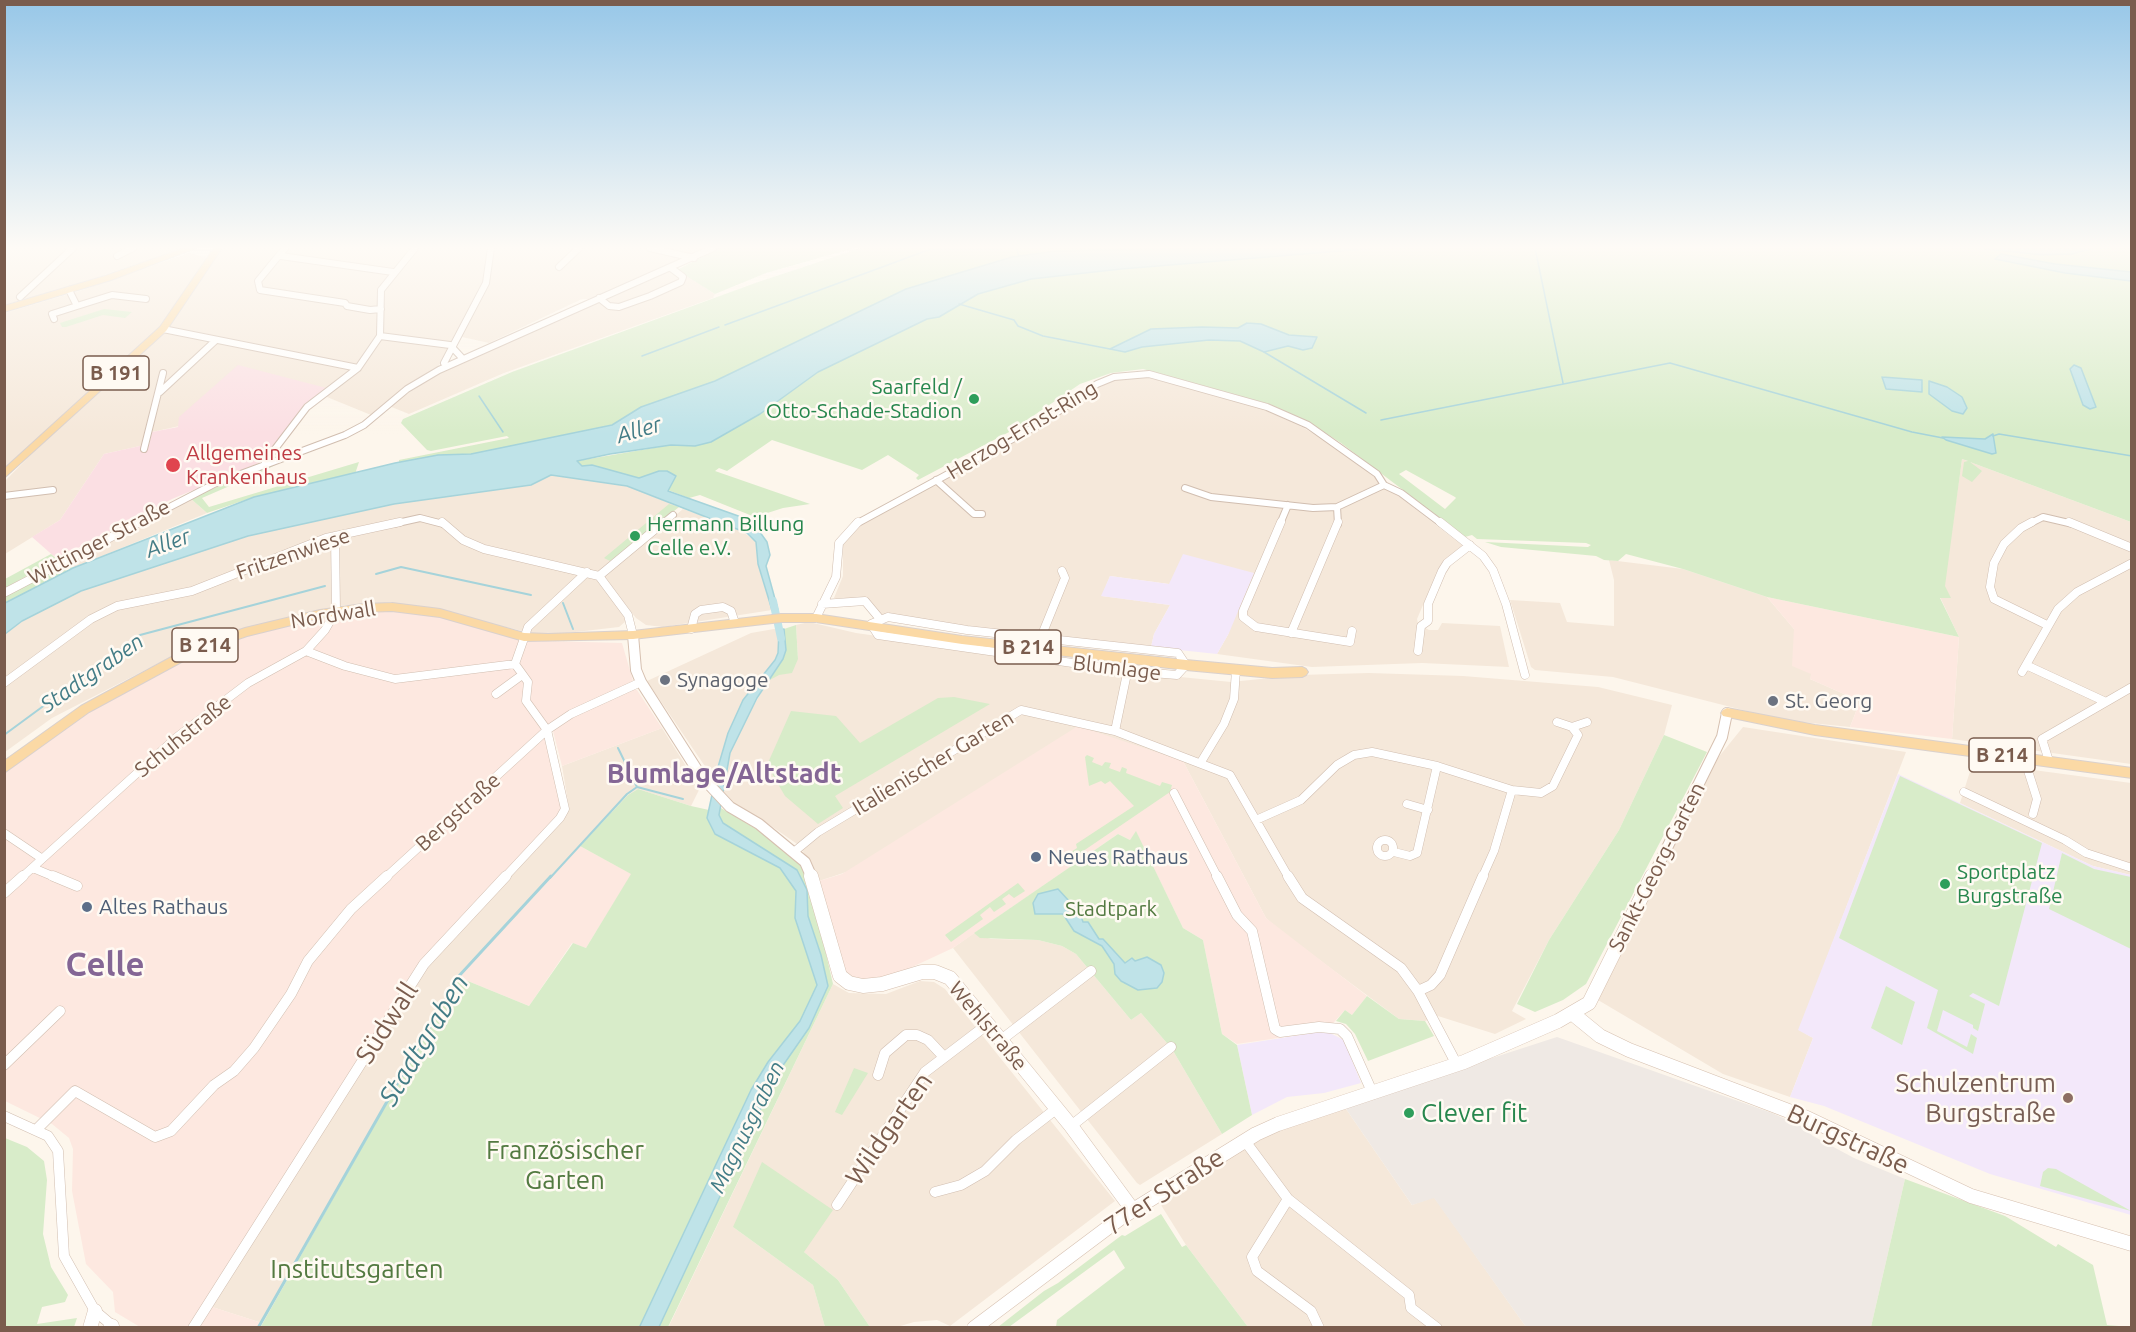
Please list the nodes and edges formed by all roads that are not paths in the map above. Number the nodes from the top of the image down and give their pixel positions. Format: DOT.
graph roads {
  1 [pos="64,310"];
  2 [pos="177,310"];
  3 [pos="381,310"];
  4 [pos="472,310"];
  5 [pos="571,310"];
  6 [pos="54,319"];
  7 [pos="164,329"];
  8 [pos="380,336"];
  9 [pos="216,340"];
  10 [pos="453,347"];
  11 [pos="463,359"];
  12 [pos="444,363"];
  13 [pos="358,368"];
  14 [pos="163,373"];
  15 [pos="159,393"];
  16 [pos="144,449"];
  17 [pos="264,463"];
  18 [pos="4,475"];
  19 [pos="936,480"];
  20 [pos="1384,485"];
  21 [pos="1185,488"];
  22 [pos="53,490"];
  23 [pos="4,496"];
  24 [pos="1288,505"];
  25 [pos="1337,507"];
  26 [pos="982,514"];
  27 [pos="673,515"];
  28 [pos="335,536"];
  29 [pos="1470,545"];
  30 [pos="2132,548"];
  31 [pos="2132,563"];
  32 [pos="1062,571"];
  33 [pos="587,572"];
  34 [pos="599,576"];
  35 [pos="4,593"];
  36 [pos="822,604"];
  37 [pos="336,611"];
  38 [pos="816,618"];
  39 [pos="875,622"];
  40 [pos="735,623"];
  41 [pos="2048,625"];
  42 [pos="691,629"];
  43 [pos="526,632"];
  44 [pos="1352,632"];
  45 [pos="1291,633"];
  46 [pos="633,635"];
  47 [pos="1042,649"];
  48 [pos="306,651"];
  49 [pos="1418,651"];
  50 [pos="515,664"];
  51 [pos="1129,665"];
  52 [pos="1186,665"];
  53 [pos="1302,672"];
  54 [pos="522,675"];
  55 [pos="1525,675"];
  56 [pos="1236,676"];
  57 [pos="641,682"];
  58 [pos="4,683"];
  59 [pos="2132,687"];
  60 [pos="496,694"];
  61 [pos="2106,702"];
  62 [pos="1727,713"];
  63 [pos="1557,722"];
  64 [pos="1587,723"];
  65 [pos="1572,727"];
  66 [pos="547,730"];
  67 [pos="1115,731"];
  68 [pos="2024,758"];
  69 [pos="2049,761"];
  70 [pos="1201,762"];
  71 [pos="7,764"];
  72 [pos="1437,766"];
  73 [pos="2132,773"];
  74 [pos="1512,790"];
  75 [pos="1964,792"];
  76 [pos="1174,793"];
  77 [pos="1407,804"];
  78 [pos="1428,810"];
  79 [pos="2033,814"];
  80 [pos="1256,820"];
  81 [pos="4,833"];
  82 [pos="795,851"];
  83 [pos="1394,852"];
  84 [pos="41,858"];
  85 [pos="33,868"];
  86 [pos="2132,868"];
  87 [pos="77,886"];
  88 [pos="4,893"];
  89 [pos="1091,971"];
  90 [pos="1418,991"];
  91 [pos="60,1011"];
  92 [pos="1573,1014"];
  93 [pos="988,1024"];
  94 [pos="1001,1040"];
  95 [pos="1171,1047"];
  96 [pos="944,1057"];
  97 [pos="4,1065"];
  98 [pos="1457,1065"];
  99 [pos="878,1075"];
  100 [pos="1373,1095"];
  101 [pos="1056,1109"];
  102 [pos="4,1116"];
  103 [pos="1071,1126"];
  104 [pos="36,1130"];
  105 [pos="1245,1141"];
  106 [pos="935,1192"];
  107 [pos="1287,1199"];
  108 [pos="837,1205"];
  109 [pos="1132,1209"];
  110 [pos="2132,1244"];
  111 [pos="95,1311"];
  112 [pos="112,1327"];
  113 [pos="90,1328"];
  114 [pos="193,1328"];
  115 [pos="975,1328"];
  116 [pos="1319,1328"];
  117 [pos="1437,1328"];
  1 -- 6 [label="street"];
  2 -- 7 [label="main road, B 191"];
  3 -- 8 [label="street"];
  4 -- 10 [label="street"];
  5 -- 11 [label="street, Wittinger Straße"];
  7 -- 9 [label="street"];
  7 -- 18 [label="main road, B 191"];
  8 -- 10 [label="street"];
  8 -- 13 [label="street"];
  9 -- 13 [label="street"];
  9 -- 15 [label="street"];
  10 -- 11 [label="street"];
  10 -- 12 [label="street"];
  11 -- 17 [label="street, Wittinger Straße"];
  13 -- 17 [label="street"];
  14 -- 15 [label="street"];
  15 -- 16 [label="street"];
  17 -- 35 [label="street, Wittinger Straße"];
  19 -- 20 [label="street, Herzog-Ernst-Ring"];
  19 -- 26 [label="street"];
  19 -- 36 [label="street, Herzog-Ernst-Ring"];
  20 -- 25 [label="street"];
  20 -- 29 [label="street, Herzog-Ernst-Ring"];
  21 -- 24 [label="street"];
  22 -- 23 [label="street"];
  24 -- 25 [label="street"];
  24 -- 45 [label="street"];
  25 -- 45 [label="street"];
  27 -- 34 [label="street"];
  28 -- 33 [label="street, Fritzenwiese"];
  28 -- 37 [label="street"];
  28 -- 58 [label="street, Fritzenwiese"];
  29 -- 49 [label="street"];
  29 -- 55 [label="street, Herzog-Ernst-Ring"];
  30 -- 41 [label="street"];
  31 -- 41 [label="street"];
  32 -- 47 [label="street"];
  33 -- 34 [label="street, Fritzenwiese"];
  33 -- 43 [label="street"];
  34 -- 46 [label="street"];
  36 -- 38 [label="street, Herzog-Ernst-Ring"];
  36 -- 39 [label="street"];
  37 -- 43 [label="main road, Nordwall / B 214"];
  37 -- 48 [label="street, Schuhstraße"];
  37 -- 71 [label="main road, Nordwall / B 214"];
  38 -- 39 [label="main road, Blumlage / B 214"];
  38 -- 40 [label="main road, B 214"];
  39 -- 47 [label="main road, Blumlage / B 214"];
  39 -- 47 [label="street, Blumlage"];
  40 -- 42 [label="main road, B 214"];
  40 -- 42 [label="street"];
  41 -- 61 [label="street"];
  42 -- 46 [label="main road, B 214"];
  43 -- 46 [label="main road, Nordwall / B 214"];
  43 -- 50 [label="street"];
  44 -- 45 [label="street"];
  46 -- 57 [label="street, Wehlstraße"];
  47 -- 51 [label="main road, Blumlage / B 214"];
  47 -- 52 [label="street, Blumlage"];
  48 -- 50 [label="street"];
  48 -- 84 [label="street, Schuhstraße"];
  50 -- 54 [label="street"];
  51 -- 52 [label="main road, Blumlage / B 214"];
  51 -- 67 [label="street"];
  52 -- 56 [label="main road, Blumlage / B 214"];
  53 -- 56 [label="main road, Blumlage / B 214"];
  54 -- 60 [label="street"];
  54 -- 66 [label="street"];
  56 -- 70 [label="street"];
  57 -- 66 [label="street, Bergstraße"];
  57 -- 82 [label="street, Wehlstraße"];
  59 -- 61 [label="street"];
  61 -- 69 [label="street"];
  62 -- 68 [label="main road, B 214"];
  62 -- 92 [label="street, Sankt-Georg-Garten"];
  63 -- 65 [label="street"];
  64 -- 65 [label="street"];
  65 -- 74 [label="street"];
  66 -- 104 [label="street, Bergstraße"];
  66 -- 114 [label="street, Südwall"];
  67 -- 70 [label="street, Italienischer Garten"];
  67 -- 82 [label="street, Italienischer Garten"];
  68 -- 69 [label="main road, B 214"];
  68 -- 79 [label="street"];
  69 -- 73 [label="main road, B 214"];
  70 -- 80 [label="street, Italienischer Garten"];
  72 -- 74 [label="street"];
  72 -- 78 [label="street"];
  72 -- 80 [label="street"];
  74 -- 90 [label="street"];
  75 -- 86 [label="street"];
  76 -- 100 [label="street"];
  77 -- 78 [label="street"];
  78 -- 83 [label="street"];
  80 -- 90 [label="street, Italienischer Garten"];
  81 -- 84 [label="street"];
  82 -- 93 [label="street, Wehlstraße"];
  84 -- 85 [label="street, Schuhstraße"];
  85 -- 87 [label="street"];
  85 -- 88 [label="street, Schuhstraße"];
  89 -- 94 [label="street"];
  90 -- 98 [label="street, Italienischer Garten"];
  91 -- 97 [label="street"];
  92 -- 98 [label="street, 77er Straße"];
  92 -- 110 [label="street, Burgstraße"];
  93 -- 94 [label="street, Wehlstraße"];
  93 -- 96 [label="street, Wildgarten"];
  94 -- 101 [label="street, Wehlstraße"];
  95 -- 103 [label="street"];
  96 -- 99 [label="street, Wildgarten"];
  96 -- 108 [label="street, Wildgarten"];
  98 -- 100 [label="street, 77er Straße"];
  100 -- 105 [label="street, 77er Straße"];
  101 -- 103 [label="street, Wehlstraße"];
  101 -- 106 [label="street"];
  102 -- 104 [label="street"];
  103 -- 109 [label="street, Wehlstraße"];
  104 -- 111 [label="street"];
  105 -- 107 [label="street"];
  105 -- 109 [label="street, 77er Straße"];
  107 -- 116 [label="street"];
  107 -- 117 [label="street"];
  109 -- 115 [label="street, 77er Straße"];
  111 -- 112 [label="street"];
  111 -- 113 [label="street"];
}
